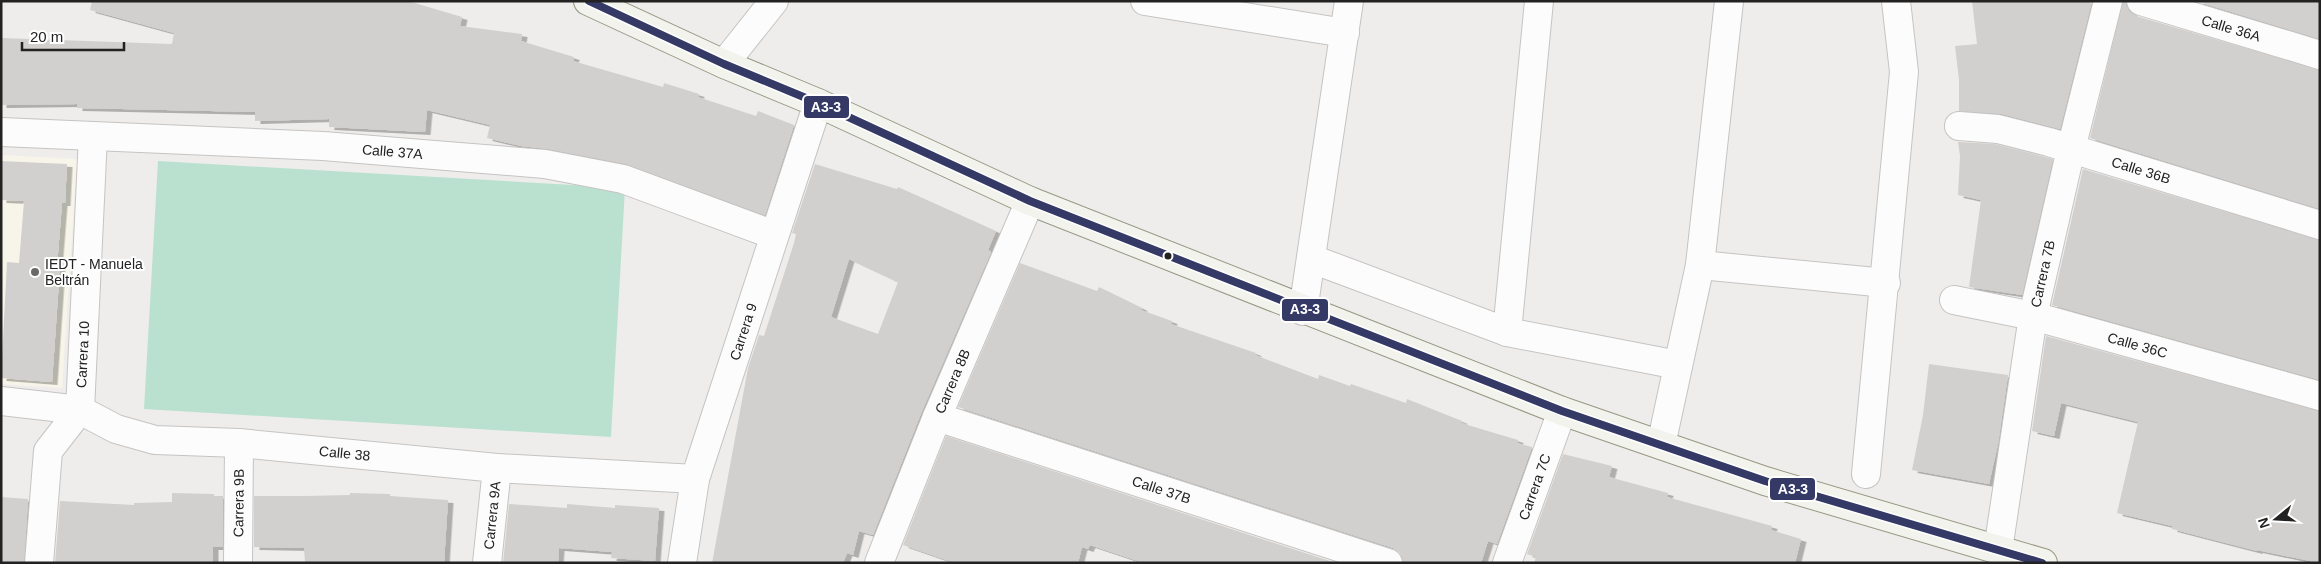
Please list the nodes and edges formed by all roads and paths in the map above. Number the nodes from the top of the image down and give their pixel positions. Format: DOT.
graph roads {
  1 [pos="588,1"];
  2 [pos="774,1"];
  3 [pos="1145,1"];
  4 [pos="1350,1"];
  5 [pos="1539,1"];
  6 [pos="1729,1"];
  7 [pos="1896,1"];
  8 [pos="2108,1"];
  9 [pos="2141,1"];
  10 [pos="1345,33"];
  11 [pos="2320,55"];
  12 [pos="724,64"];
  13 [pos="818,103"];
  14 [pos="1959,126"];
  15 [pos="1,132"];
  16 [pos="93,136"];
  17 [pos="2071,149"];
  18 [pos="1030,202"];
  19 [pos="2320,225"];
  20 [pos="774,235"];
  21 [pos="1312,259"];
  22 [pos="1700,265"];
  23 [pos="1886,284"];
  24 [pos="1954,300"];
  25 [pos="1303,311"];
  26 [pos="2033,316"];
  27 [pos="1507,332"];
  28 [pos="1678,365"];
  29 [pos="2320,396"];
  30 [pos="1,401"];
  31 [pos="80,410"];
  32 [pos="1562,411"];
  33 [pos="937,417"];
  34 [pos="239,443"];
  35 [pos="1661,445"];
  36 [pos="497,468"];
  37 [pos="1866,474"];
  38 [pos="695,479"];
  39 [pos="1998,550"];
  40 [pos="885,561"];
  41 [pos="40,563"];
  42 [pos="238,563"];
  43 [pos="487,563"];
  44 [pos="682,563"];
  45 [pos="1388,563"];
  46 [pos="1506,563"];
  47 [pos="2043,563"];
  1 -- 12 [label="main road"];
  2 -- 12 [label="street"];
  3 -- 10 [label="street"];
  4 -- 10 [label="street"];
  5 -- 27 [label="street"];
  6 -- 22 [label="street"];
  7 -- 23 [label="street"];
  8 -- 17 [label="street, Carrera 7B"];
  9 -- 11 [label="street, Calle 36A"];
  10 -- 21 [label="street"];
  12 -- 13 [label="main road"];
  13 -- 18 [label="main road"];
  13 -- 20 [label="street, Carrera 9"];
  14 -- 17 [label="street, Calle 36B"];
  15 -- 16 [label="street, Calle 37A"];
  16 -- 20 [label="street, Calle 37A"];
  16 -- 31 [label="street, Carrera 10"];
  17 -- 19 [label="street, Calle 36B"];
  17 -- 26 [label="street, Carrera 7B"];
  18 -- 25 [label="main road"];
  18 -- 33 [label="street, Carrera 8B"];
  20 -- 38 [label="street, Carrera 9"];
  21 -- 25 [label="street"];
  21 -- 27 [label="street"];
  22 -- 23 [label="street"];
  22 -- 28 [label="street"];
  23 -- 37 [label="street"];
  24 -- 26 [label="street, Calle 36C"];
  25 -- 32 [label="main road"];
  26 -- 29 [label="street, Calle 36C"];
  26 -- 39 [label="street, Carrera 7B"];
  27 -- 28 [label="street"];
  28 -- 35 [label="street"];
  30 -- 31 [label="street, Calle 38"];
  31 -- 34 [label="street, Calle 38"];
  31 -- 41 [label="street"];
  32 -- 35 [label="main road"];
  32 -- 46 [label="street, Carrera 7C"];
  33 -- 40 [label="street, Carrera 8B"];
  33 -- 45 [label="street, Calle 37B"];
  34 -- 36 [label="street, Calle 38"];
  34 -- 42 [label="street, Carrera 9B"];
  35 -- 39 [label="main road"];
  36 -- 38 [label="street, Calle 38"];
  36 -- 43 [label="street, Carrera 9A"];
  38 -- 44 [label="street, Carrera 9"];
  39 -- 47 [label="main road"];
}
